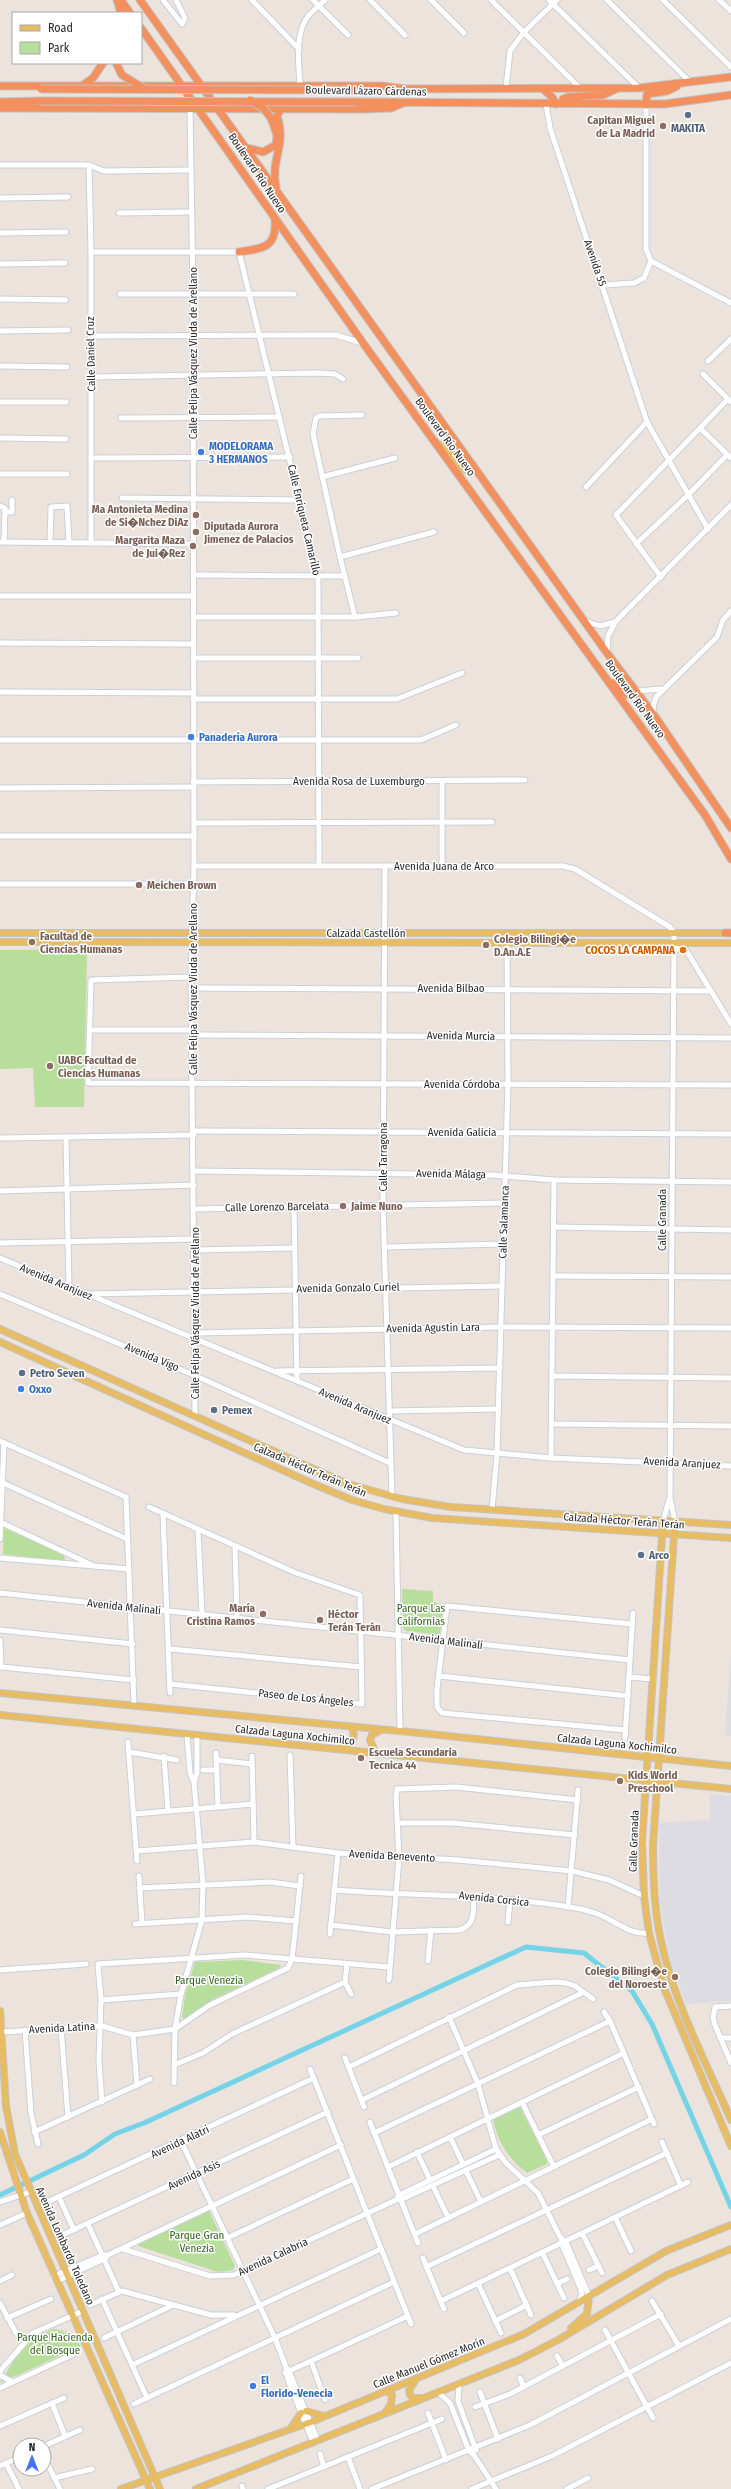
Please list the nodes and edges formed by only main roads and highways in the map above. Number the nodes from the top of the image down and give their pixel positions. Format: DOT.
graph roads {
  1 [pos="117,0"];
  2 [pos="121,0"];
  3 [pos="140,0"];
  4 [pos="121,12"];
  5 [pos="129,12"];
  6 [pos="142,29"];
  7 [pos="142,39"];
  8 [pos="153,45"];
  9 [pos="102,64"];
  10 [pos="116,64"];
  11 [pos="731,77"];
  12 [pos="83,85"];
  13 [pos="678,85"];
  14 [pos="0,86"];
  15 [pos="183,86"];
  16 [pos="202,86"];
  17 [pos="618,88"];
  18 [pos="0,89"];
  19 [pos="145,89"];
  20 [pos="405,89"];
  21 [pos="543,89"];
  22 [pos="731,95"];
  23 [pos="250,100"];
  24 [pos="0,102"];
  25 [pos="403,103"];
  26 [pos="559,104"];
  27 [pos="646,105"];
  28 [pos="0,108"];
  29 [pos="199,108"];
  30 [pos="218,108"];
  31 [pos="281,108"];
  32 [pos="247,148"];
  33 [pos="277,191"];
  34 [pos="275,218"];
  35 [pos="239,252"];
  36 [pos="434,441"];
  37 [pos="474,466"];
  38 [pos="606,678"];
  39 [pos="636,691"];
  40 [pos="731,828"];
  41 [pos="731,859"];
  42 [pos="0,933"];
  43 [pos="729,933"];
  44 [pos="0,942"];
  45 [pos="731,943"];
  46 [pos="0,1329"];
  47 [pos="0,1342"];
  48 [pos="0,1347"];
  49 [pos="11,1347"];
  50 [pos="663,1520"];
  51 [pos="675,1521"];
  52 [pos="731,1525"];
  53 [pos="662,1533"];
  54 [pos="674,1534"];
  55 [pos="731,1538"];
  56 [pos="0,1693"];
  57 [pos="0,1715"];
  58 [pos="9,1716"];
  59 [pos="0,1718"];
  60 [pos="351,1727"];
  61 [pos="381,1730"];
  62 [pos="334,1749"];
  63 [pos="376,1754"];
  64 [pos="648,1757"];
  65 [pos="659,1758"];
  66 [pos="731,1766"];
  67 [pos="646,1781"];
  68 [pos="657,1782"];
  69 [pos="731,1789"];
  70 [pos="0,2010"];
  71 [pos="3,2106"];
  72 [pos="731,2120"];
  73 [pos="0,2132"];
  74 [pos="731,2146"];
  75 [pos="731,2225"];
  76 [pos="731,2249"];
  77 [pos="589,2296"];
  78 [pos="558,2340"];
  79 [pos="416,2380"];
  80 [pos="387,2391"];
  81 [pos="424,2398"];
  82 [pos="385,2413"];
  83 [pos="324,2416"];
  84 [pos="290,2430"];
  85 [pos="156,2478"];
  86 [pos="147,2481"];
  87 [pos="121,2489"];
  88 [pos="150,2489"];
  89 [pos="160,2489"];
  90 [pos="196,2489"];
  1 -- 4 [label="highway"];
  2 -- 5 [label="highway"];
  3 -- 16 [label="highway, Boulevard Río Nuevo"];
  6 -- 8 [label="highway, Boulevard Río Nuevo"];
  7 -- 8 [label="highway"];
  8 -- 15 [label="highway, Boulevard Río Nuevo"];
  9 -- 12 [label="highway"];
  10 -- 19 [label="highway, bridge"];
  11 -- 13 [label="highway, Boulevard Lázaro Cárdenas"];
  12 -- 14 [label="highway"];
  12 -- 15 [label="highway"];
  13 -- 17 [label="highway, Boulevard Lázaro Cárdenas"];
  13 -- 27 [label="highway"];
  15 -- 16 [label="highway"];
  15 -- 29 [label="highway, Boulevard Río Nuevo"];
  16 -- 20 [label="highway"];
  16 -- 30 [label="highway, Boulevard Río Nuevo"];
  17 -- 21 [label="highway, Boulevard Lázaro Cárdenas"];
  17 -- 26 [label="highway"];
  18 -- 19 [label="highway, Boulevard Lázaro Cárdenas, bridge"];
  19 -- 20 [label="highway, Boulevard Lázaro Cárdenas, bridge"];
  20 -- 21 [label="highway, Boulevard Lázaro Cárdenas"];
  21 -- 26 [label="highway"];
  22 -- 27 [label="highway, Boulevard Lázaro Cárdenas"];
  23 -- 24 [label="highway, Boulevard Lázaro Cárdenas, bridge"];
  23 -- 25 [label="highway, Boulevard Lázaro Cárdenas, bridge"];
  23 -- 32 [label="highway, bridge"];
  25 -- 26 [label="highway, Boulevard Lázaro Cárdenas"];
  25 -- 31 [label="highway"];
  26 -- 27 [label="highway, Boulevard Lázaro Cárdenas"];
  28 -- 29 [label="highway"];
  29 -- 30 [label="highway"];
  29 -- 34 [label="highway, Boulevard Río Nuevo"];
  30 -- 31 [label="highway"];
  30 -- 32 [label="highway, Boulevard Río Nuevo"];
  31 -- 33 [label="highway"];
  32 -- 33 [label="highway, Boulevard Río Nuevo"];
  33 -- 37 [label="highway, Boulevard Río Nuevo"];
  34 -- 35 [label="highway"];
  34 -- 36 [label="highway, Boulevard Río Nuevo"];
  36 -- 37 [label="main road"];
  36 -- 38 [label="highway, Boulevard Río Nuevo"];
  37 -- 39 [label="highway, Boulevard Río Nuevo"];
  38 -- 39 [label="highway"];
  38 -- 41 [label="highway, Boulevard Río Nuevo"];
  39 -- 40 [label="highway, Boulevard Río Nuevo"];
  42 -- 43 [label="main road, Calzada Castellón"];
  44 -- 45 [label="main road, Calzada Castellón"];
  46 -- 50 [label="main road, Calzada Héctor Terán Terán"];
  47 -- 49 [label="main road, Calzada Héctor Terán Terán"];
  48 -- 49 [label="main road"];
  49 -- 53 [label="main road, Calzada Héctor Terán Terán"];
  50 -- 51 [label="main road, Calzada Héctor Terán Terán"];
  50 -- 53 [label="main road, Calle Granada"];
  51 -- 52 [label="main road, Calzada Héctor Terán Terán"];
  51 -- 54 [label="main road, Calle Granada"];
  53 -- 54 [label="main road, Calzada Héctor Terán Terán"];
  53 -- 64 [label="main road, Calle Granada"];
  54 -- 55 [label="main road, Calzada Héctor Terán Terán"];
  54 -- 65 [label="main road, Calle Granada"];
  56 -- 60 [label="main road, Calzada Laguna Xochimilco"];
  57 -- 58 [label="main road, Calzada Laguna Xochimilco"];
  58 -- 59 [label="main road"];
  58 -- 62 [label="main road, Calzada Laguna Xochimilco"];
  60 -- 61 [label="main road, Calzada Laguna Xochimilco"];
  60 -- 62 [label="main road"];
  61 -- 63 [label="main road"];
  61 -- 64 [label="main road, Calzada Laguna Xochimilco"];
  62 -- 63 [label="main road, Calzada Laguna Xochimilco"];
  63 -- 67 [label="main road, Calzada Laguna Xochimilco"];
  64 -- 65 [label="main road, Calzada Laguna Xochimilco"];
  64 -- 67 [label="main road, Calle Granada"];
  65 -- 66 [label="main road, Calzada Laguna Xochimilco"];
  65 -- 68 [label="main road, Calle Granada"];
  67 -- 68 [label="main road, Calzada Laguna Xochimilco"];
  67 -- 74 [label="main road, Calle Granada"];
  68 -- 69 [label="main road, Calzada Laguna Xochimilco"];
  68 -- 72 [label="main road, Calle Granada"];
  70 -- 71 [label="main road, Avenida Lombardo Toledano"];
  71 -- 85 [label="main road, Avenida Lombardo Toledano"];
  73 -- 86 [label="main road, Avenida Lombardo Toledano"];
  75 -- 77 [label="main road, Calle Manuel Gómez Morín"];
  76 -- 78 [label="main road"];
  77 -- 78 [label="main road"];
  77 -- 79 [label="main road, Calle Manuel Gómez Morín"];
  78 -- 81 [label="main road"];
  79 -- 80 [label="main road, Calle Manuel Gómez Morín"];
  79 -- 81 [label="main road"];
  80 -- 82 [label="main road"];
  80 -- 83 [label="main road, Calle Manuel Gómez Morín"];
  81 -- 82 [label="main road"];
  82 -- 90 [label="main road"];
  83 -- 84 [label="main road, Calle Manuel Gómez Morín"];
  83 -- 84 [label="main road"];
  84 -- 85 [label="main road, Calle Manuel Gómez Morín"];
  85 -- 86 [label="main road, Calle Manuel Gómez Morín"];
  85 -- 89 [label="main road, Avenida Lombardo Toledano"];
  86 -- 87 [label="main road, Calle Manuel Gómez Morín"];
  86 -- 88 [label="main road, Avenida Lombardo Toledano"];
}
